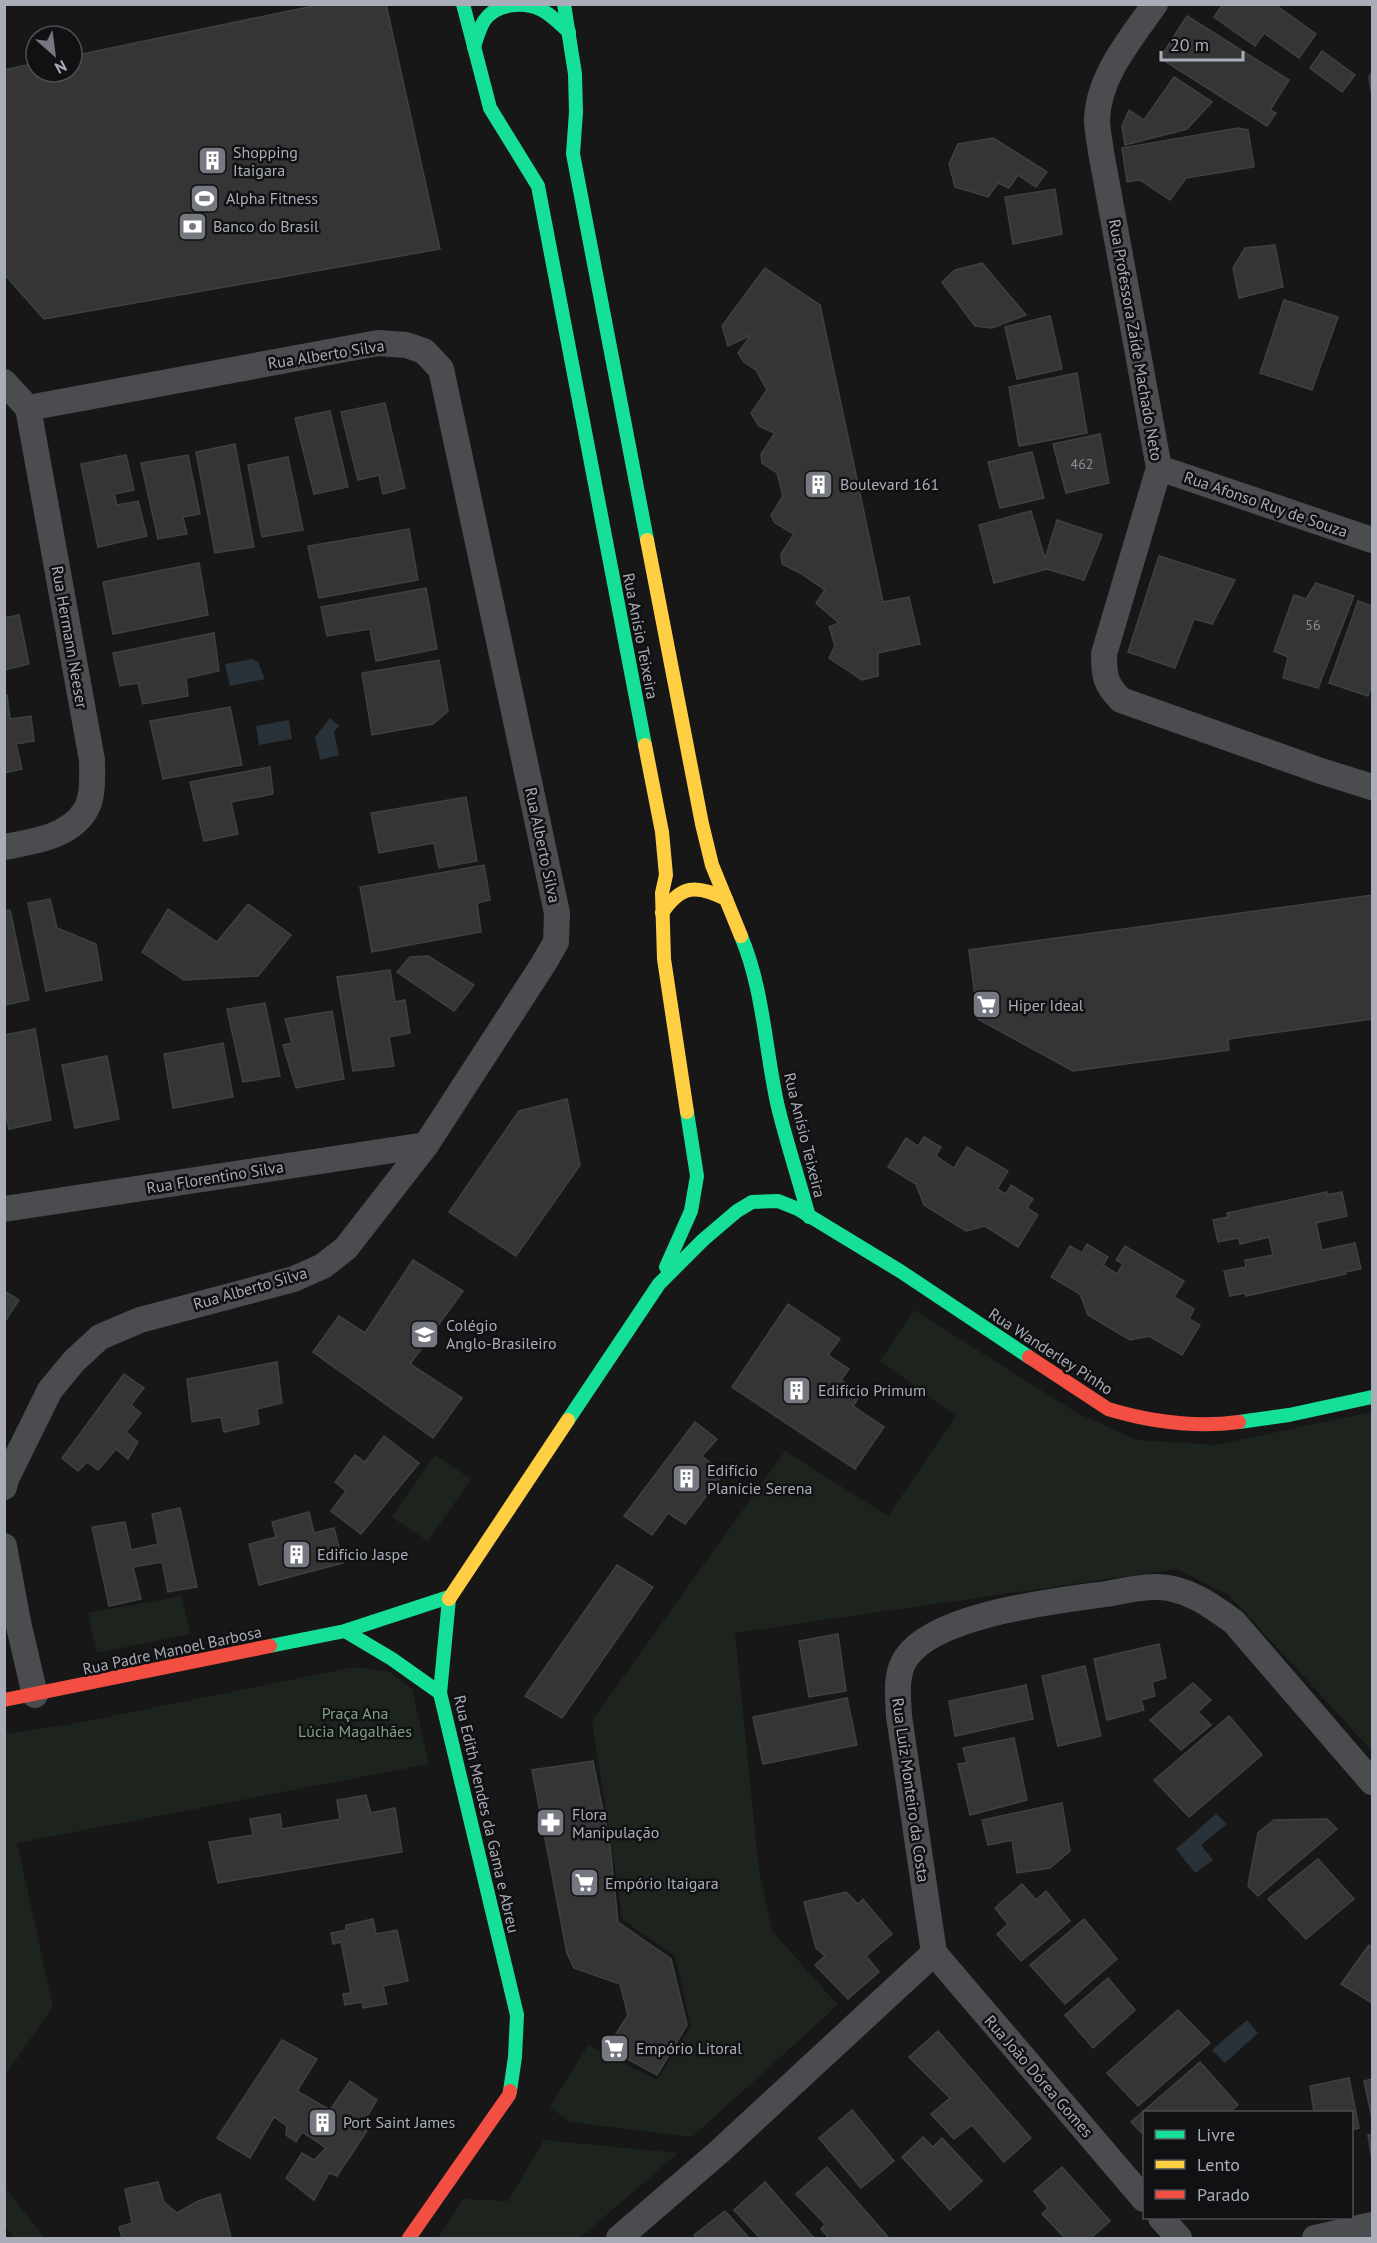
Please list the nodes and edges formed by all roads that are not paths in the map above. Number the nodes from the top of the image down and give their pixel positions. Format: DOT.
graph roads {
  1 [pos="463,4"];
  2 [pos="564,4"];
  3 [pos="1155,4"];
  4 [pos="569,32"];
  5 [pos="474,47"];
  6 [pos="4,382"];
  7 [pos="28,408"];
  8 [pos="1159,468"];
  9 [pos="1372,540"];
  10 [pos="1372,787"];
  11 [pos="4,847"];
  12 [pos="726,899"];
  13 [pos="662,913"];
  14 [pos="426,1145"];
  15 [pos="789,1153"];
  16 [pos="697,1176"];
  17 [pos="710,1190"];
  18 [pos="726,1200"];
  19 [pos="752,1202"];
  20 [pos="4,1209"];
  21 [pos="809,1217"];
  22 [pos="659,1284"];
  23 [pos="1372,1397"];
  24 [pos="4,1487"];
  25 [pos="4,1546"];
  26 [pos="449,1597"];
  27 [pos="345,1631"];
  28 [pos="440,1693"];
  29 [pos="35,1695"];
  30 [pos="4,1700"];
  31 [pos="1372,1782"];
  32 [pos="934,1953"];
  33 [pos="1143,2198"];
  34 [pos="1163,2219"];
  35 [pos="1372,2225"];
  36 [pos="408,2238"];
  37 [pos="619,2238"];
  38 [pos="1179,2238"];
  39 [pos="1315,2238"];
  1 -- 5 [label="street, Rua Anísio Teixeira"];
  2 -- 4 [label="street, Rua Anísio Teixeira"];
  3 -- 8 [label="street, Rua Professora Zaíde Machado Neto"];
  4 -- 5 [label="street"];
  4 -- 12 [label="street, Rua Anísio Teixeira"];
  5 -- 13 [label="street, Rua Anísio Teixeira"];
  6 -- 7 [label="street"];
  7 -- 11 [label="street, Rua Hermann Neeser"];
  7 -- 14 [label="street, Rua Alberto Silva"];
  8 -- 9 [label="street, Rua Afonso Ruy de Souza"];
  8 -- 10 [label="street, Rua Professora Zaíde Machado Neto"];
  12 -- 13 [label="street"];
  12 -- 15 [label="street, Rua Anísio Teixeira"];
  13 -- 16 [label="street, Rua Anísio Teixeira"];
  14 -- 20 [label="street, Rua Florentino Silva"];
  14 -- 24 [label="street, Rua Alberto Silva"];
  15 -- 19 [label="street"];
  15 -- 21 [label="street, Rua Anísio Teixeira"];
  16 -- 17 [label="street"];
  16 -- 22 [label="street, Rua Anísio Teixeira"];
  18 -- 19 [label="street, Rua Wanderley Pinho"];
  19 -- 21 [label="street, Rua Wanderley Pinho"];
  19 -- 22 [label="street"];
  21 -- 23 [label="street, Rua Wanderley Pinho"];
  22 -- 26 [label="street, Rua Edith Mendes da Gama e Abreu"];
  25 -- 29 [label="street"];
  26 -- 27 [label="street, Rua Padre Manoel Barbosa"];
  26 -- 28 [label="street, Rua Edith Mendes da Gama e Abreu"];
  27 -- 28 [label="street"];
  27 -- 29 [label="street, Rua Padre Manoel Barbosa"];
  28 -- 36 [label="street, Rua Edith Mendes da Gama e Abreu"];
  29 -- 30 [label="street, Rua Padre Manoel Barbosa"];
  31 -- 32 [label="street, Rua Luiz Monteiro da Costa"];
  32 -- 33 [label="street, Rua João Dórea Gomes"];
  32 -- 37 [label="street"];
  34 -- 38 [label="street"];
  35 -- 39 [label="street"];
}
